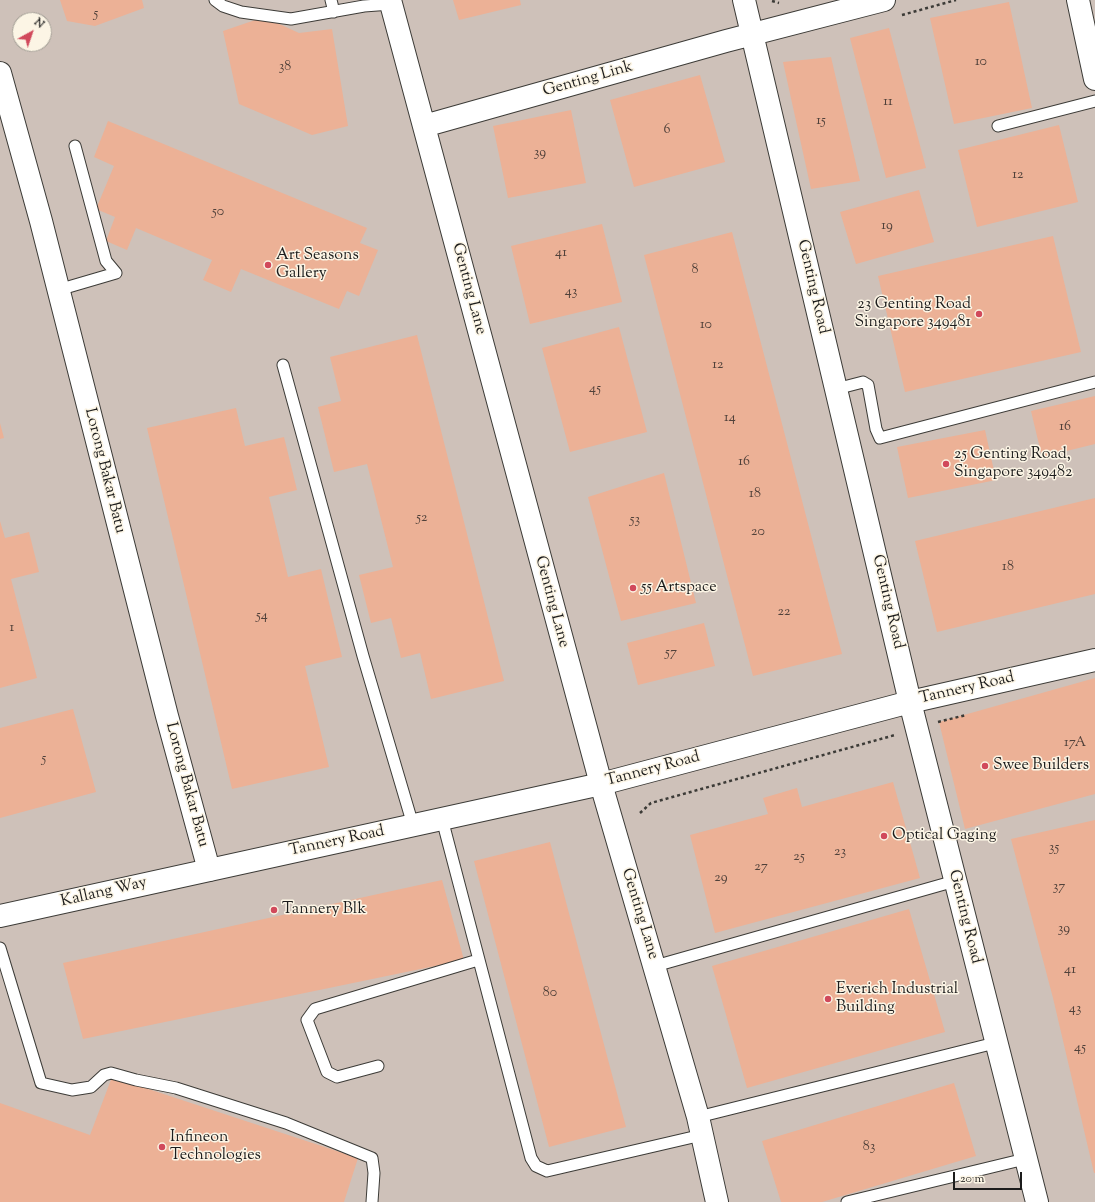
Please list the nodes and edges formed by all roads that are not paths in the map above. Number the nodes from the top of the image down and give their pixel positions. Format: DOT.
graph roads {
  1 [pos="215,0"];
  2 [pos="331,0"];
  3 [pos="744,0"];
  4 [pos="884,0"];
  5 [pos="1078,0"];
  6 [pos="390,2"];
  7 [pos="334,12"];
  8 [pos="752,34"];
  9 [pos="0,76"];
  10 [pos="1095,79"];
  11 [pos="1095,101"];
  12 [pos="424,126"];
  13 [pos="998,126"];
  14 [pos="75,146"];
  15 [pos="58,290"];
  16 [pos="283,365"];
  17 [pos="1095,382"];
  18 [pos="836,389"];
  19 [pos="1095,660"];
  20 [pos="910,702"];
  21 [pos="601,784"];
  22 [pos="442,819"];
  23 [pos="413,825"];
  24 [pos="209,870"];
  25 [pos="955,881"];
  26 [pos="0,916"];
  27 [pos="0,948"];
  28 [pos="478,960"];
  29 [pos="655,966"];
  30 [pos="995,1043"];
  31 [pos="378,1066"];
  32 [pos="700,1126"];
  33 [pos="1025,1159"];
  34 [pos="372,1202"];
  35 [pos="718,1202"];
  36 [pos="847,1202"];
  37 [pos="1037,1202"];
  1 -- 7 [label="lane"];
  2 -- 7 [label="lane"];
  3 -- 8 [label="street, Genting Road"];
  4 -- 8 [label="street, Genting Link"];
  5 -- 10 [label="street"];
  6 -- 7 [label="lane"];
  6 -- 12 [label="street, Genting Lane"];
  8 -- 12 [label="street, Genting Link"];
  8 -- 18 [label="street, Genting Road"];
  9 -- 15 [label="street, Lorong Bakar Batu"];
  11 -- 13 [label="lane"];
  12 -- 21 [label="street, Genting Lane"];
  14 -- 15 [label="lane"];
  15 -- 24 [label="street, Lorong Bakar Batu"];
  16 -- 23 [label="lane"];
  17 -- 18 [label="lane"];
  18 -- 20 [label="street, Genting Road"];
  19 -- 20 [label="street, Tannery Road"];
  20 -- 21 [label="street, Tannery Road"];
  20 -- 25 [label="street, Genting Road"];
  21 -- 22 [label="street, Tannery Road"];
  21 -- 29 [label="street, Genting Lane"];
  22 -- 23 [label="street, Tannery Road"];
  22 -- 28 [label="lane"];
  23 -- 24 [label="street, Tannery Road"];
  24 -- 26 [label="street, Kallang Way"];
  25 -- 29 [label="lane"];
  25 -- 30 [label="street, Genting Road"];
  27 -- 34 [label="lane"];
  28 -- 31 [label="lane"];
  28 -- 32 [label="lane"];
  29 -- 32 [label="street, Genting Lane"];
  30 -- 32 [label="lane"];
  30 -- 33 [label="street, Genting Road"];
  32 -- 35 [label="street, Genting Lane"];
  33 -- 36 [label="lane"];
  33 -- 37 [label="street, Genting Road"];
}
